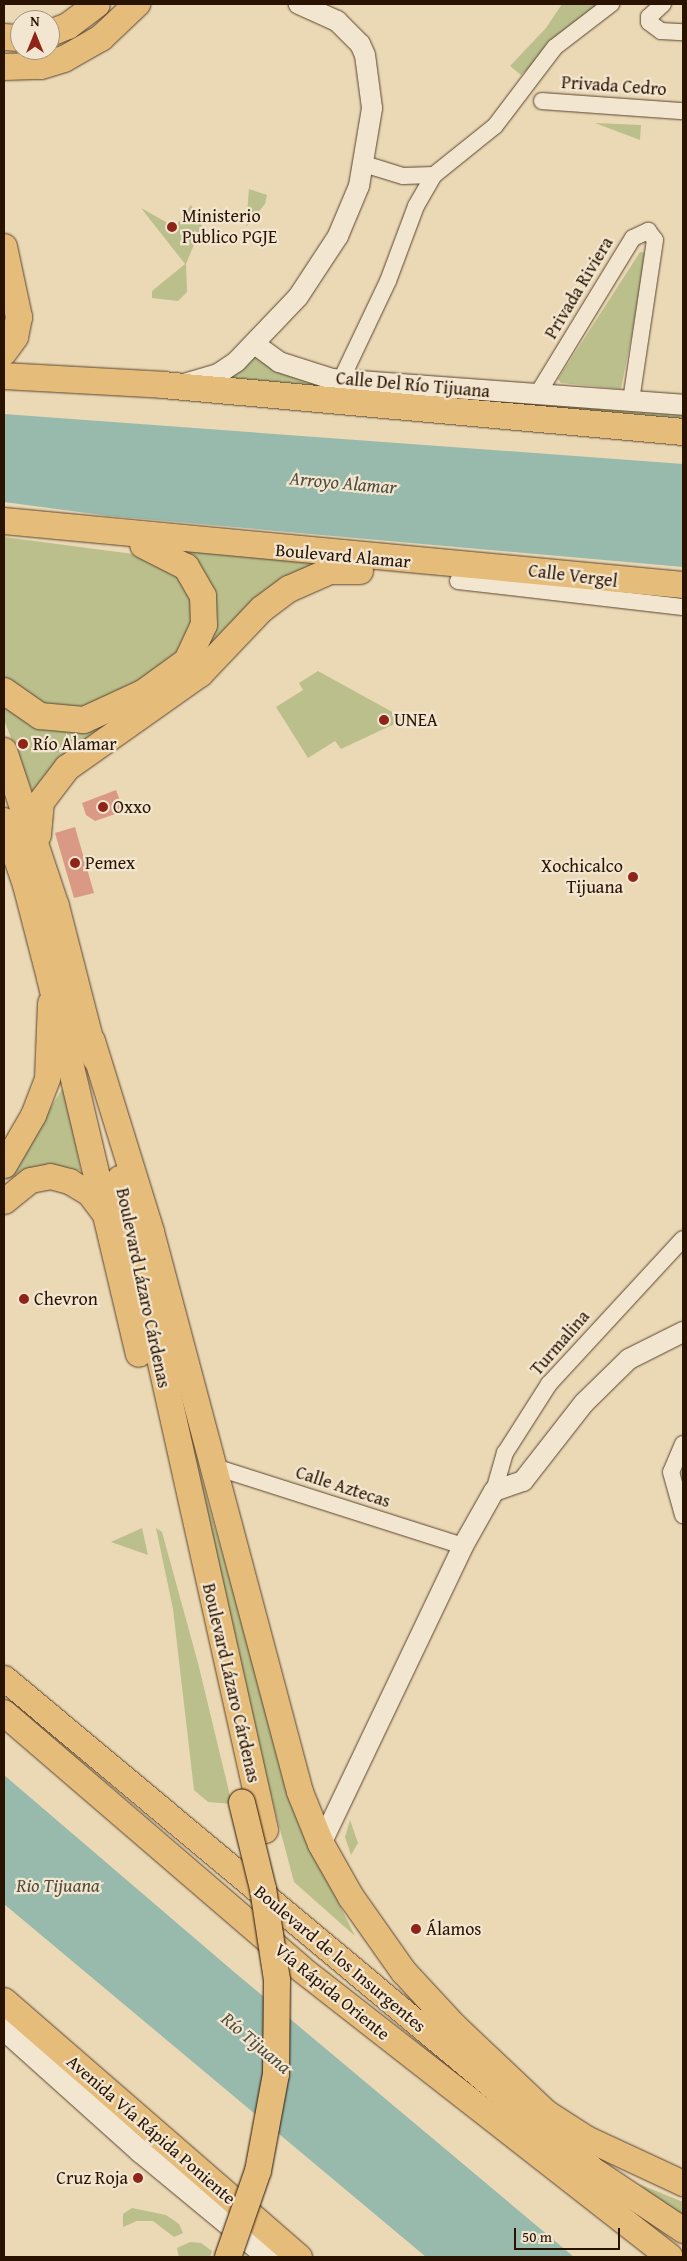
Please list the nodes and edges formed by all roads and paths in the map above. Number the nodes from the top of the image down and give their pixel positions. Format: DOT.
graph roads {
  1 [pos="97,4"];
  2 [pos="137,4"];
  3 [pos="299,4"];
  4 [pos="611,4"];
  5 [pos="663,4"];
  6 [pos="60,29"];
  7 [pos="683,32"];
  8 [pos="4,67"];
  9 [pos="542,100"];
  10 [pos="683,111"];
  11 [pos="364,164"];
  12 [pos="434,175"];
  13 [pos="4,247"];
  14 [pos="256,344"];
  15 [pos="4,352"];
  16 [pos="4,376"];
  17 [pos="341,380"];
  18 [pos="163,385"];
  19 [pos="537,395"];
  20 [pos="631,401"];
  21 [pos="683,405"];
  22 [pos="683,432"];
  23 [pos="4,521"];
  24 [pos="92,531"];
  25 [pos="317,554"];
  26 [pos="458,581"];
  27 [pos="683,585"];
  28 [pos="683,607"];
  29 [pos="4,691"];
  30 [pos="4,751"];
  31 [pos="4,821"];
  32 [pos="4,831"];
  33 [pos="26,885"];
  34 [pos="52,894"];
  35 [pos="50,978"];
  36 [pos="92,1041"];
  37 [pos="4,1165"];
  38 [pos="4,1201"];
  39 [pos="104,1213"];
  40 [pos="683,1239"];
  41 [pos="683,1332"];
  42 [pos="683,1444"];
  43 [pos="212,1466"];
  44 [pos="494,1491"];
  45 [pos="682,1512"];
  46 [pos="463,1546"];
  47 [pos="4,1661"];
  48 [pos="4,1678"];
  49 [pos="4,1713"];
  50 [pos="321,1844"];
  51 [pos="4,2001"];
  52 [pos="4,2029"];
  53 [pos="548,2114"];
  54 [pos="683,2183"];
  55 [pos="683,2230"];
  56 [pos="228,2257"];
  57 [pos="244,2257"];
  58 [pos="268,2257"];
  59 [pos="299,2257"];
  60 [pos="670,2257"];
  1 -- 6 [label="highway"];
  2 -- 8 [label="highway"];
  3 -- 11 [label="street"];
  4 -- 12 [label="street"];
  5 -- 7 [label="street"];
  9 -- 10 [label="street, Privada Cedro"];
  11 -- 12 [label="street"];
  11 -- 14 [label="street"];
  12 -- 17 [label="street"];
  13 -- 15 [label="highway"];
  14 -- 17 [label="street, Calle Del Río Tijuana"];
  14 -- 18 [label="street"];
  16 -- 18 [label="highway"];
  17 -- 19 [label="street, Calle Del Río Tijuana"];
  18 -- 22 [label="highway"];
  19 -- 20 [label="street, Calle Del Río Tijuana"];
  19 -- 20 [label="street, Privada Riviera"];
  20 -- 21 [label="street, Calle Del Río Tijuana"];
  23 -- 24 [label="highway, Boulevard Alamar"];
  24 -- 25 [label="highway, Boulevard Alamar"];
  24 -- 29 [label="highway"];
  25 -- 26 [label="highway"];
  25 -- 27 [label="highway, Boulevard Alamar"];
  26 -- 28 [label="street, Calle Vergel"];
  26 -- 34 [label="highway"];
  30 -- 34 [label="highway, Boulevard Lázaro Cárdenas"];
  31 -- 33 [label="highway, Boulevard Lázaro Cárdenas"];
  32 -- 33 [label="highway"];
  33 -- 35 [label="highway, Boulevard Lázaro Cárdenas"];
  34 -- 36 [label="highway, Boulevard Lázaro Cárdenas"];
  35 -- 37 [label="main road"];
  35 -- 39 [label="highway, Boulevard Lázaro Cárdenas"];
  36 -- 43 [label="highway"];
  36 -- 57 [label="highway, Boulevard Lázaro Cárdenas"];
  38 -- 39 [label="main road"];
  39 -- 56 [label="highway, Boulevard Lázaro Cárdenas, bridge"];
  40 -- 44 [label="street, Turmalina"];
  41 -- 44 [label="street"];
  42 -- 45 [label="street"];
  43 -- 46 [label="street, Calle Aztecas"];
  43 -- 50 [label="highway"];
  44 -- 46 [label="street"];
  46 -- 50 [label="street"];
  47 -- 53 [label="main road, Boulevard de los Insurgentes"];
  48 -- 55 [label="main road, Boulevard de los Insurgentes"];
  49 -- 60 [label="highway, Vía Rápida Oriente"];
  50 -- 53 [label="highway"];
  51 -- 59 [label="highway, Avenida Vía Rápida Poniente"];
  52 -- 58 [label="main road, Avenida Vía Rápida Poniente"];
  53 -- 54 [label="main road, Boulevard de los Insurgentes"];
}
